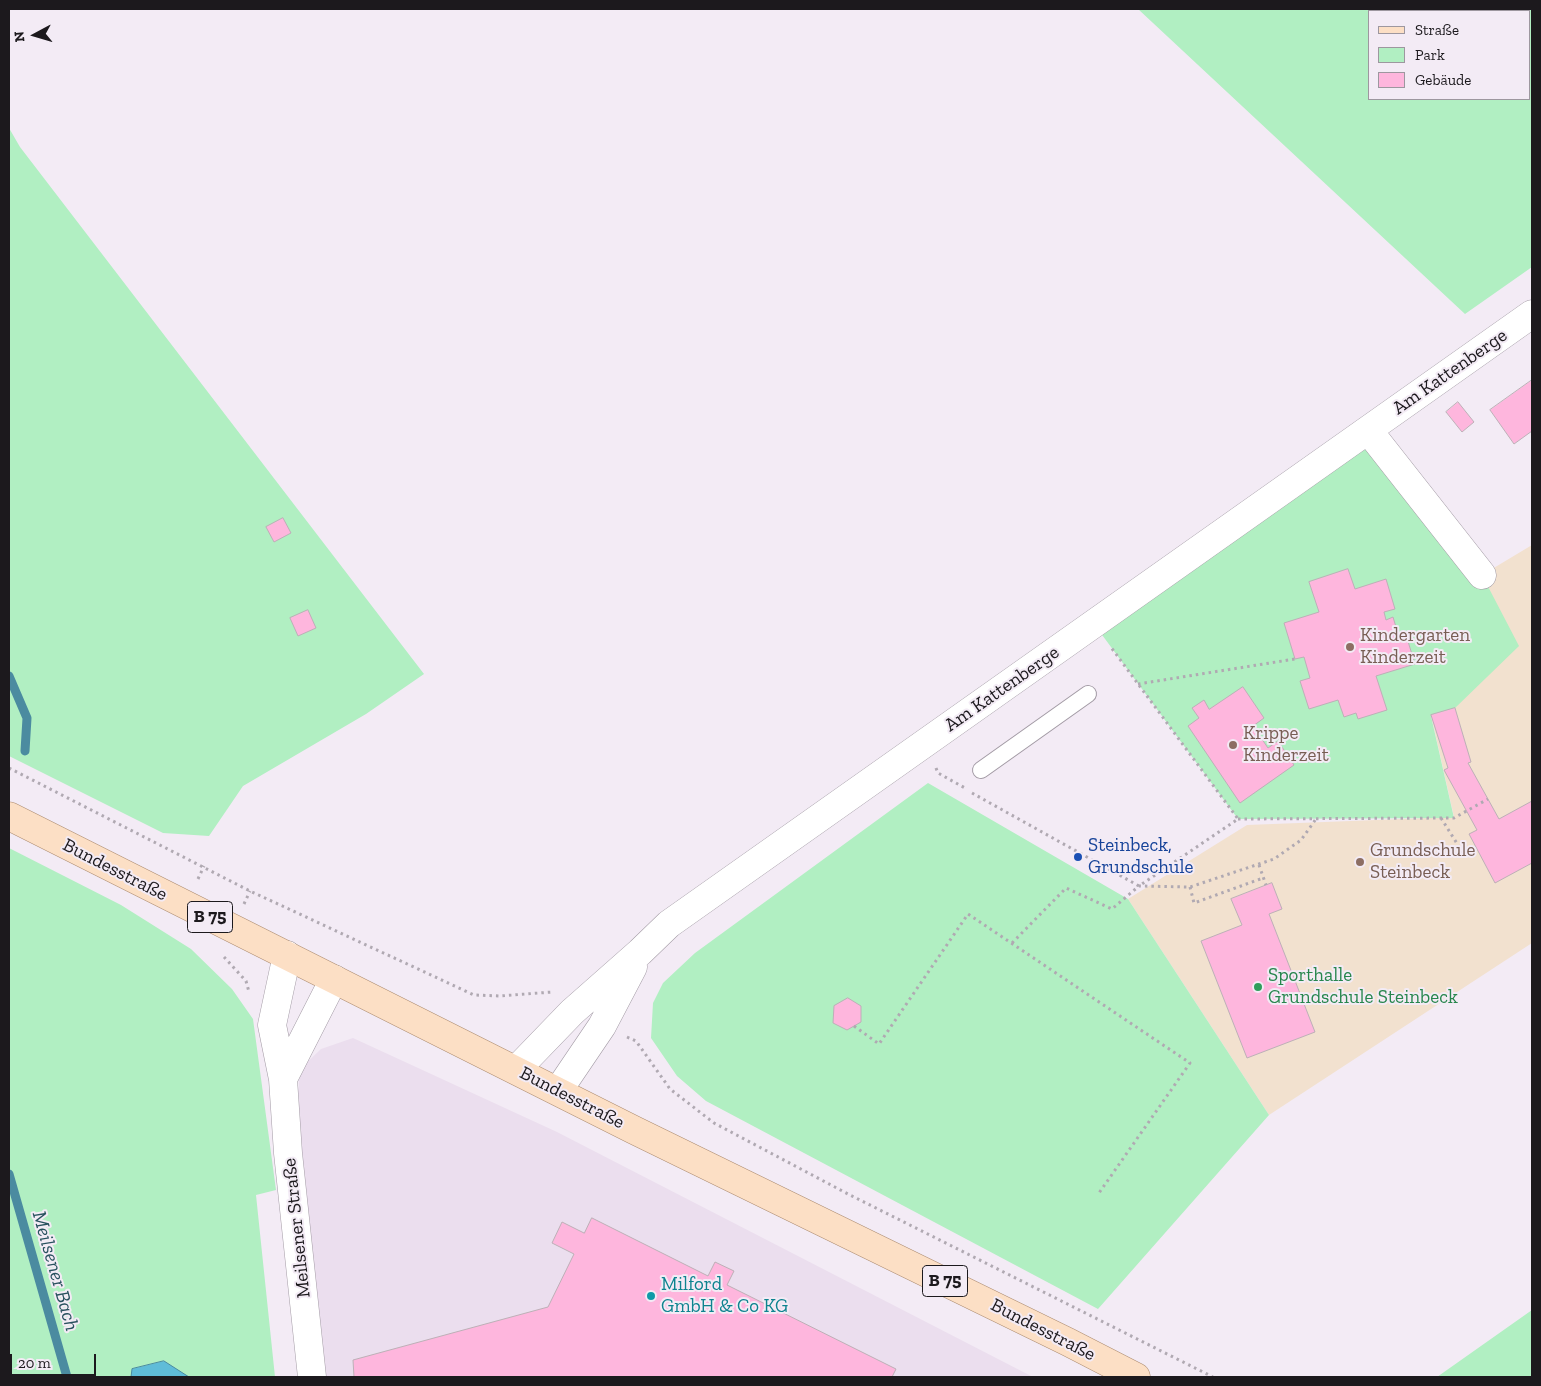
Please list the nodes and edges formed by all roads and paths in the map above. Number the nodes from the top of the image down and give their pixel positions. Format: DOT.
graph roads {
  1 [pos="1532,314"];
  2 [pos="1368,430"];
  3 [pos="1482,575"];
  4 [pos="1094,624"];
  5 [pos="1295,659"];
  6 [pos="1138,684"];
  7 [pos="1088,694"];
  8 [pos="928,741"];
  9 [pos="9,768"];
  10 [pos="981,770"];
  11 [pos="1488,799"];
  12 [pos="9,816"];
  13 [pos="1440,818"];
  14 [pos="1316,819"];
  15 [pos="1238,820"];
  16 [pos="1463,853"];
  17 [pos="1258,865"];
  18 [pos="1263,878"];
  19 [pos="1138,886"];
  20 [pos="1266,886"];
  21 [pos="1190,887"];
  22 [pos="250,890"];
  23 [pos="232,928"];
  24 [pos="1012,944"];
  25 [pos="640,952"];
  26 [pos="287,955"];
  27 [pos="334,979"];
  28 [pos="251,1000"];
  29 [pos="572,1012"];
  30 [pos="602,1026"];
  31 [pos="854,1026"];
  32 [pos="516,1070"];
  33 [pos="283,1079"];
  34 [pos="558,1092"];
  35 [pos="1099,1193"];
  36 [pos="312,1377"];
  37 [pos="1136,1377"];
  38 [pos="1213,1377"];
  1 -- 2 [label="street, Am Kattenberge"];
  2 -- 3 [label="street"];
  2 -- 4 [label="street, Am Kattenberge"];
  4 -- 6 [label="path"];
  4 -- 8 [label="street, Am Kattenberge"];
  5 -- 6 [label="path"];
  6 -- 15 [label="path"];
  7 -- 10 [label="lane"];
  8 -- 19 [label="path"];
  8 -- 25 [label="street, Am Kattenberge"];
  9 -- 22 [label="path"];
  11 -- 13 [label="path"];
  12 -- 23 [label="main road, Bundesstraße / B 75"];
  13 -- 14 [label="path"];
  13 -- 16 [label="path"];
  14 -- 15 [label="path"];
  14 -- 17 [label="path"];
  15 -- 19 [label="path"];
  17 -- 18 [label="path"];
  17 -- 21 [label="path"];
  18 -- 20 [label="path"];
  18 -- 21 [label="path"];
  19 -- 21 [label="path"];
  19 -- 24 [label="path"];
  22 -- 23 [label="path"];
  22 -- 29 [label="path"];
  23 -- 26 [label="main road, Bundesstraße / B 75"];
  23 -- 28 [label="path"];
  24 -- 31 [label="path"];
  24 -- 35 [label="path"];
  25 -- 29 [label="street, Am Kattenberge"];
  25 -- 30 [label="street, Am Kattenberge"];
  26 -- 27 [label="main road, Bundesstraße / B 75"];
  26 -- 33 [label="street, Meilsener Straße"];
  27 -- 32 [label="main road, Bundesstraße / B 75"];
  27 -- 33 [label="street"];
  29 -- 32 [label="street, Am Kattenberge"];
  30 -- 34 [label="street, Am Kattenberge"];
  30 -- 38 [label="path"];
  32 -- 34 [label="main road, Bundesstraße / B 75"];
  33 -- 36 [label="street, Meilsener Straße"];
  34 -- 37 [label="main road, Bundesstraße / B 75"];
}
